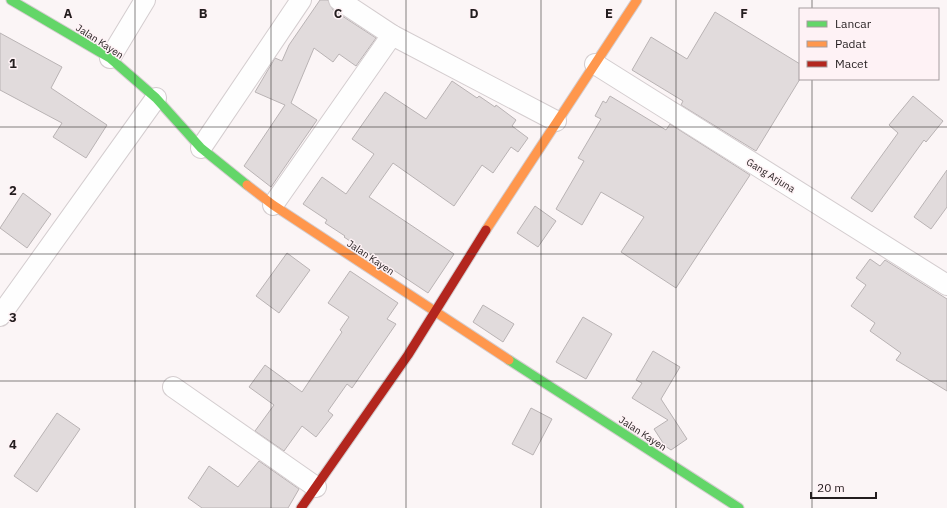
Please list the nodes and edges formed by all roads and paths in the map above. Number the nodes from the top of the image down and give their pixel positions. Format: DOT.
graph roads {
  1 [pos="11,0"];
  2 [pos="145,0"];
  3 [pos="301,0"];
  4 [pos="339,0"];
  5 [pos="637,0"];
  6 [pos="392,35"];
  7 [pos="110,58"];
  8 [pos="595,64"];
  9 [pos="156,98"];
  10 [pos="556,121"];
  11 [pos="201,148"];
  12 [pos="273,205"];
  13 [pos="947,285"];
  14 [pos="434,312"];
  15 [pos="0,316"];
  16 [pos="173,387"];
  17 [pos="316,488"];
  18 [pos="301,508"];
  19 [pos="739,508"];
  1 -- 7 [label="street, Jalan Kayen"];
  2 -- 7 [label="street"];
  3 -- 11 [label="street"];
  4 -- 6 [label="street"];
  5 -- 8 [label="street"];
  6 -- 10 [label="street"];
  6 -- 12 [label="street"];
  7 -- 9 [label="street, Jalan Kayen"];
  8 -- 10 [label="street"];
  8 -- 13 [label="street, Gang Arjuna"];
  9 -- 11 [label="street, Jalan Kayen"];
  9 -- 15 [label="street"];
  10 -- 14 [label="street"];
  11 -- 12 [label="street, Jalan Kayen"];
  12 -- 14 [label="street, Jalan Kayen"];
  14 -- 17 [label="street"];
  14 -- 19 [label="street, Jalan Kayen"];
  16 -- 17 [label="street"];
  17 -- 18 [label="street"];
}
